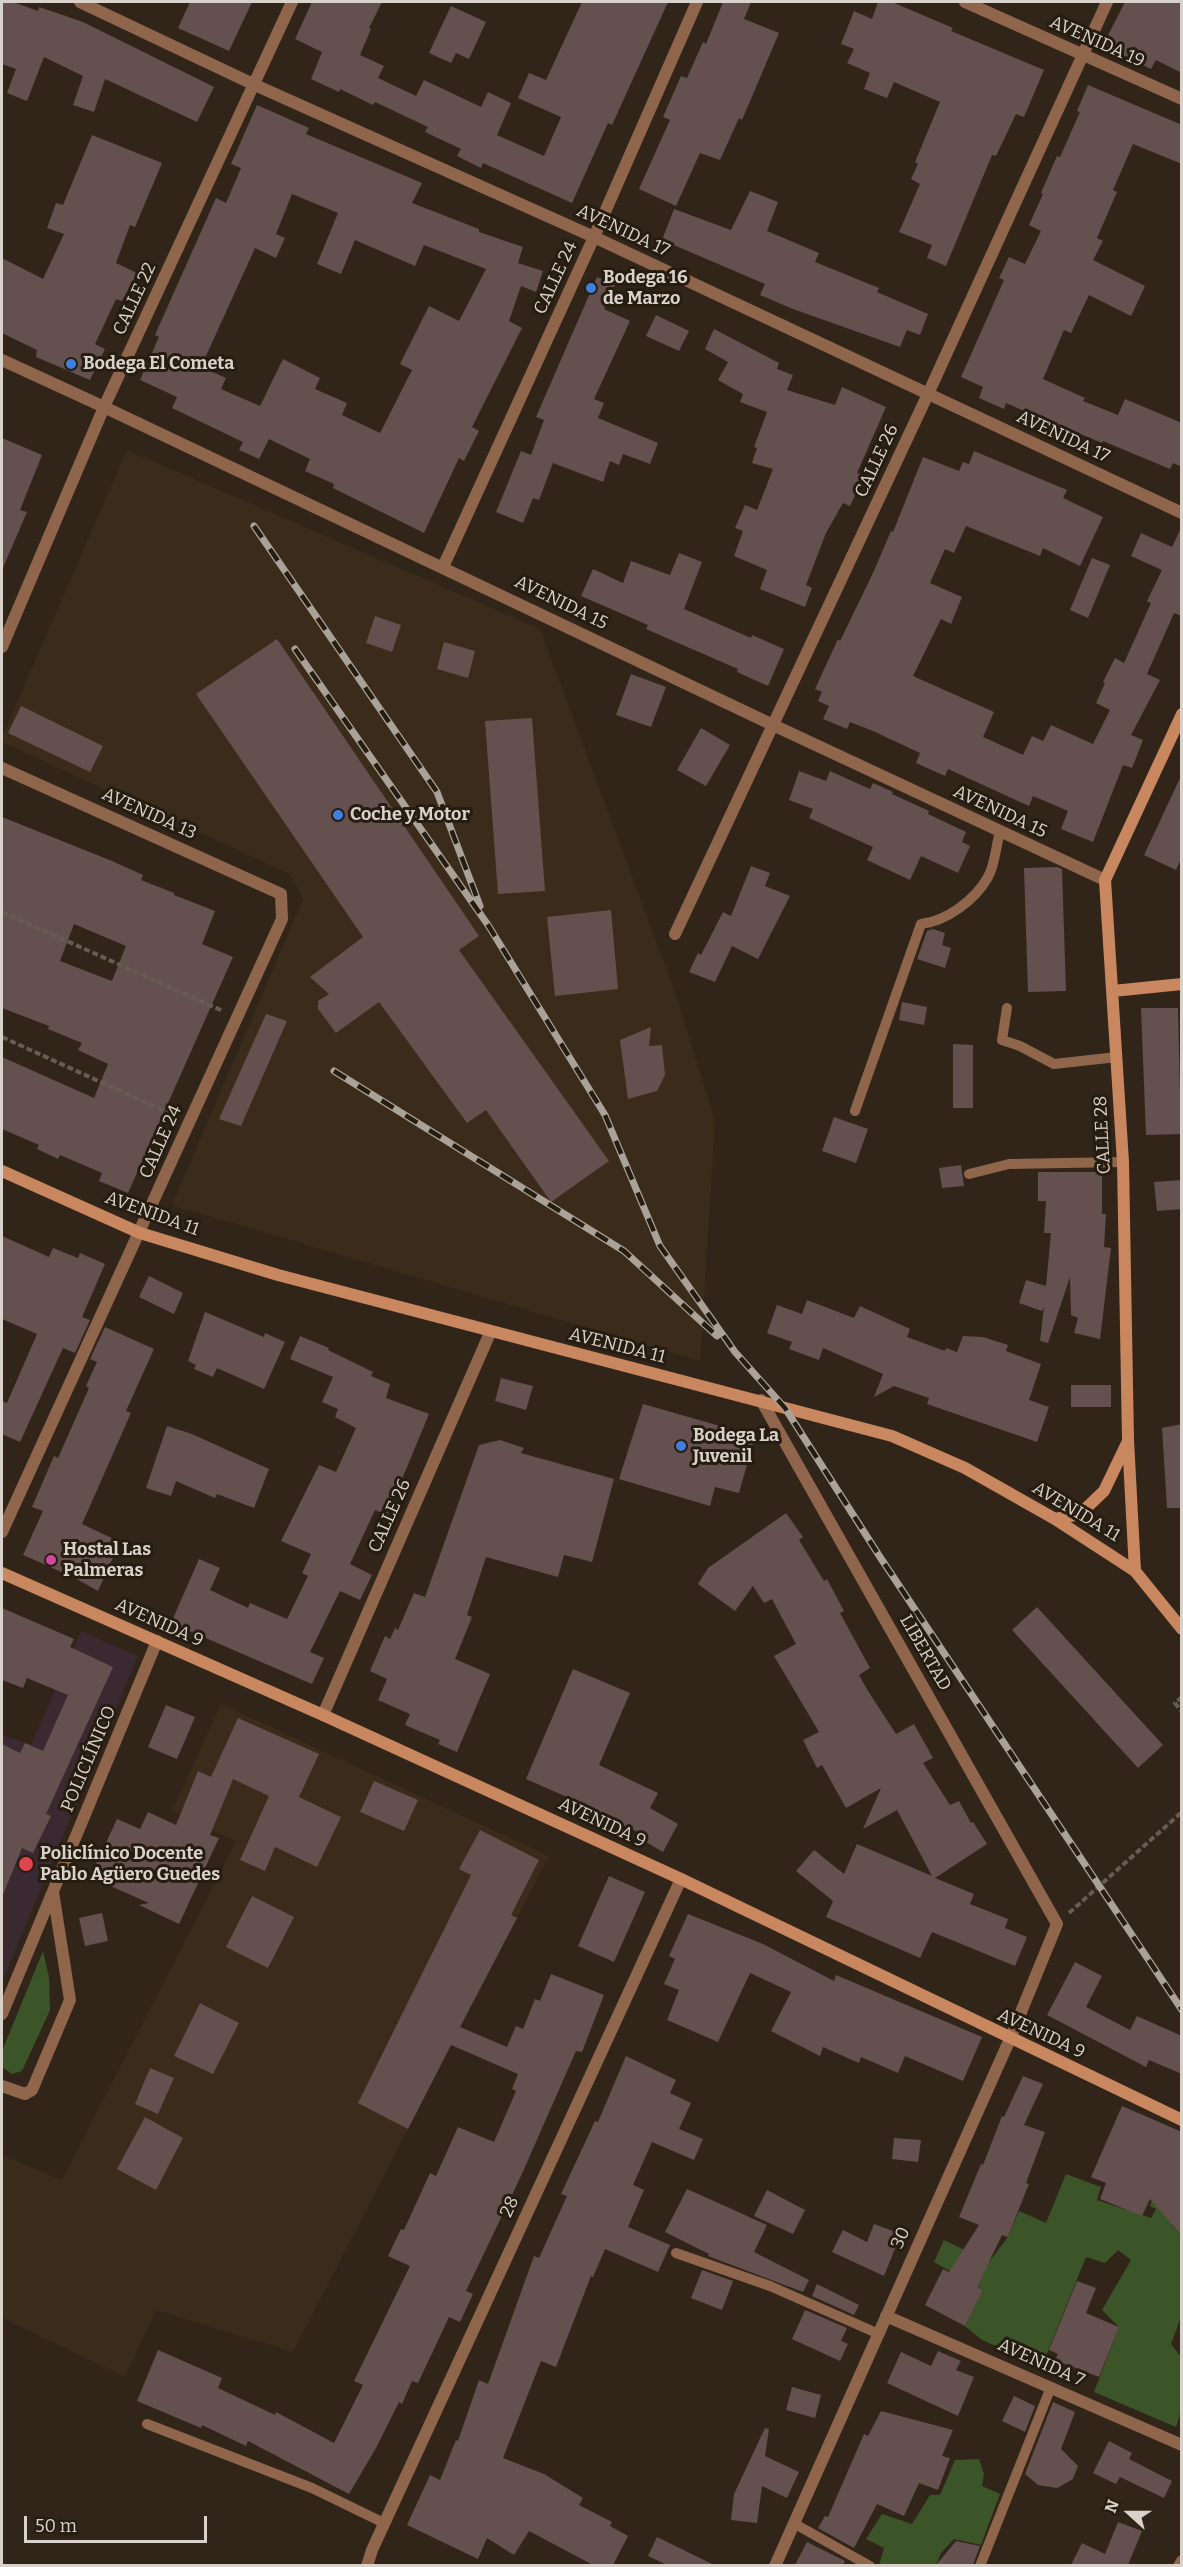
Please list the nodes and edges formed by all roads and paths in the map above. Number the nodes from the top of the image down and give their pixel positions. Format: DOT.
graph roads {
  1 [pos="80,2"];
  2 [pos="292,2"];
  3 [pos="697,2"];
  4 [pos="966,2"];
  5 [pos="1107,2"];
  6 [pos="1082,55"];
  7 [pos="255,85"];
  8 [pos="1182,99"];
  9 [pos="594,237"];
  10 [pos="2,360"];
  11 [pos="928,394"];
  12 [pos="104,406"];
  13 [pos="1182,513"];
  14 [pos="444,567"];
  15 [pos="2,647"];
  16 [pos="1182,714"];
  17 [pos="773,725"];
  18 [pos="2,768"];
  19 [pos="1000,832"];
  20 [pos="1105,880"];
  21 [pos="281,894"];
  22 [pos="2,912"];
  23 [pos="675,934"];
  24 [pos="1182,984"];
  25 [pos="1113,991"];
  26 [pos="1007,1008"];
  27 [pos="237,1018"];
  28 [pos="2,1037"];
  29 [pos="1117,1058"];
  30 [pos="855,1111"];
  31 [pos="190,1122"];
  32 [pos="1123,1162"];
  33 [pos="2,1171"];
  34 [pos="969,1174"];
  35 [pos="140,1233"];
  36 [pos="490,1333"];
  37 [pos="761,1401"];
  38 [pos="1128,1440"];
  39 [pos="1055,1519"];
  40 [pos="2,1532"];
  41 [pos="1135,1570"];
  42 [pos="2,1574"];
  43 [pos="1182,1629"];
  44 [pos="157,1641"];
  45 [pos="1182,1697"];
  46 [pos="1182,1712"];
  47 [pos="323,1715"];
  48 [pos="1182,1812"];
  49 [pos="681,1879"];
  50 [pos="53,1891"];
  51 [pos="1057,1924"];
  52 [pos="2,2014"];
  53 [pos="1010,2039"];
  54 [pos="2,2086"];
  55 [pos="1182,2120"];
  56 [pos="676,2253"];
  57 [pos="886,2316"];
  58 [pos="879,2334"];
  59 [pos="1051,2387"];
  60 [pos="147,2424"];
  61 [pos="1182,2445"];
  62 [pos="384,2523"];
  63 [pos="795,2524"];
  64 [pos="1182,2561"];
  65 [pos="367,2565"];
  66 [pos="775,2565"];
  67 [pos="870,2565"];
  68 [pos="980,2565"];
  69 [pos="1179,2565"];
  1 -- 7 [label="street, AVENIDA 17"];
  2 -- 7 [label="street, CALLE 22"];
  3 -- 9 [label="street, CALLE 24"];
  4 -- 6 [label="street, AVENIDA 19"];
  5 -- 6 [label="street, CALLE 26"];
  6 -- 8 [label="street, AVENIDA 19"];
  6 -- 11 [label="street, CALLE 26"];
  7 -- 9 [label="street, AVENIDA 17"];
  7 -- 12 [label="street, CALLE 22"];
  9 -- 11 [label="street, AVENIDA 17"];
  9 -- 14 [label="street, CALLE 24"];
  10 -- 12 [label="street, AVENIDA 15"];
  11 -- 13 [label="street, AVENIDA 17"];
  11 -- 17 [label="street, CALLE 26"];
  12 -- 14 [label="street, AVENIDA 15"];
  12 -- 15 [label="street, CALLE 22"];
  14 -- 17 [label="street, AVENIDA 15"];
  16 -- 20 [label="main road, CALLE 28"];
  17 -- 19 [label="street, AVENIDA 15"];
  17 -- 23 [label="street, CALLE 26"];
  18 -- 21 [label="street, AVENIDA 13"];
  19 -- 20 [label="street, AVENIDA 15"];
  19 -- 30 [label="lane"];
  20 -- 25 [label="main road, CALLE 28"];
  21 -- 27 [label="street, CALLE 24"];
  22 -- 27 [label="path"];
  24 -- 25 [label="main road"];
  25 -- 29 [label="main road, CALLE 28"];
  26 -- 29 [label="lane"];
  27 -- 31 [label="street, CALLE 24"];
  28 -- 31 [label="path"];
  29 -- 32 [label="main road, CALLE 28"];
  31 -- 35 [label="street, CALLE 24"];
  32 -- 34 [label="lane"];
  32 -- 38 [label="main road, CALLE 28"];
  33 -- 35 [label="main road, AVENIDA 11"];
  35 -- 36 [label="main road, AVENIDA 11"];
  35 -- 40 [label="street, CALLE 24"];
  36 -- 37 [label="main road, AVENIDA 11"];
  36 -- 47 [label="street, CALLE 26"];
  37 -- 39 [label="main road, AVENIDA 11"];
  37 -- 51 [label="street, LIBERTAD"];
  38 -- 39 [label="main road"];
  38 -- 41 [label="main road, CALLE 28"];
  39 -- 41 [label="main road, AVENIDA 11"];
  41 -- 43 [label="main road, AVENIDA 11"];
  42 -- 44 [label="main road, AVENIDA 9"];
  44 -- 47 [label="main road, AVENIDA 9"];
  44 -- 50 [label="street, POLICLÍNICO"];
  45 -- 46 [label="path"];
  47 -- 49 [label="main road, AVENIDA 9"];
  48 -- 51 [label="path"];
  49 -- 53 [label="main road, AVENIDA 9"];
  49 -- 62 [label="street, 28"];
  50 -- 52 [label="street, POLICLÍNICO"];
  50 -- 54 [label="street"];
  51 -- 53 [label="street, 30"];
  53 -- 55 [label="main road, AVENIDA 9"];
  53 -- 57 [label="street, 30"];
  56 -- 58 [label="lane"];
  57 -- 58 [label="street, 30"];
  57 -- 59 [label="street, AVENIDA 7"];
  58 -- 63 [label="street, 30"];
  59 -- 61 [label="street, AVENIDA 7"];
  59 -- 68 [label="lane"];
  60 -- 62 [label="lane"];
  62 -- 65 [label="street, 28"];
  63 -- 66 [label="street, 30"];
  63 -- 67 [label="lane"];
  64 -- 69 [label="street"];
}
